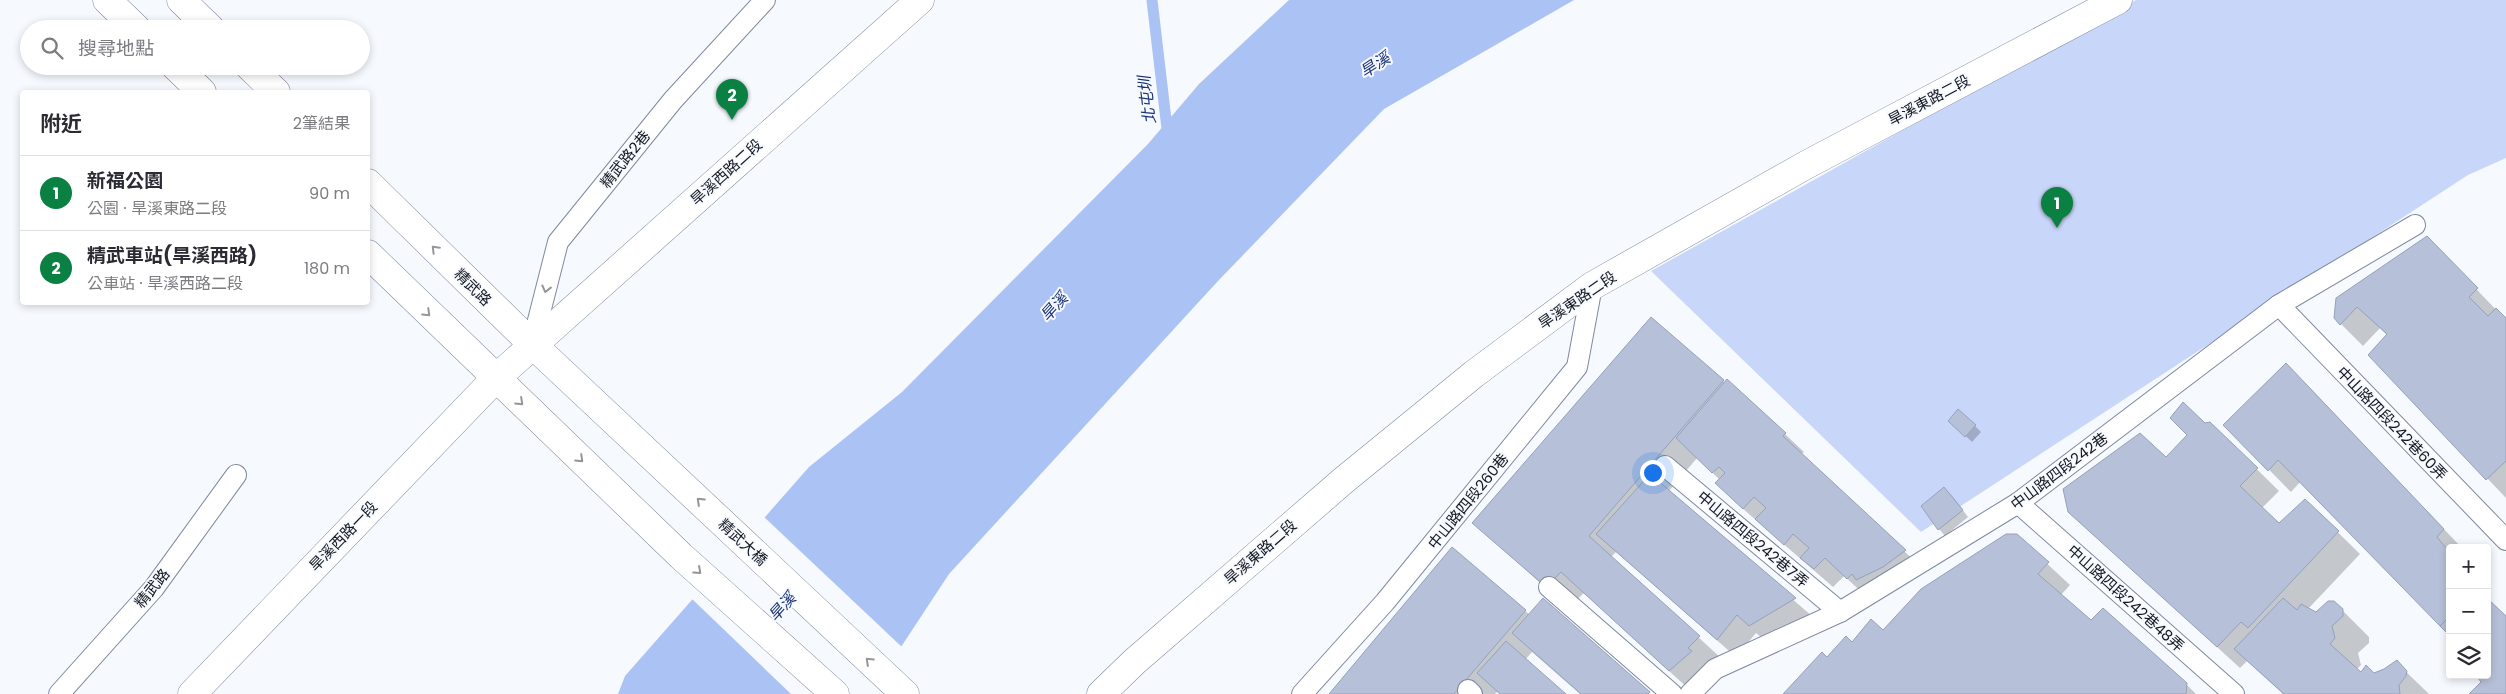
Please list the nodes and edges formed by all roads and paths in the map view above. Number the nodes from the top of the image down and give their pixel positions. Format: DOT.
graph roads {
  1 [pos="107,0"];
  2 [pos="182,0"];
  3 [pos="765,0"];
  4 [pos="920,0"];
  5 [pos="2118,0"];
  6 [pos="127,20"];
  7 [pos="202,20"];
  8 [pos="184,75"];
  9 [pos="258,75"];
  10 [pos="200,90"];
  11 [pos="274,90"];
  12 [pos="370,185"];
  13 [pos="2414,225"];
  14 [pos="370,256"];
  15 [pos="1592,286"];
  16 [pos="2279,305"];
  17 [pos="532,344"];
  18 [pos="495,379"];
  19 [pos="580,390"];
  20 [pos="1666,466"];
  21 [pos="236,475"];
  22 [pos="2018,502"];
  23 [pos="2506,540"];
  24 [pos="1548,586"];
  25 [pos="1840,612"];
  26 [pos="2227,692"];
  27 [pos="59,694"];
  28 [pos="192,694"];
  29 [pos="835,694"];
  30 [pos="905,694"];
  31 [pos="1100,694"];
  32 [pos="1302,694"];
  33 [pos="1672,694"];
  34 [pos="1690,694"];
  1 -- 6 [label="street"];
  2 -- 7 [label="street"];
  3 -- 17 [label="lane, 精武路2巷, one-way"];
  4 -- 17 [label="street, 旱溪西路二段"];
  5 -- 15 [label="street, 旱溪東路二段"];
  8 -- 10 [label="street"];
  9 -- 11 [label="street"];
  17 -- 12 [label="street, 精武路, one-way"];
  13 -- 16 [label="lane, 中山路四段242巷"];
  14 -- 18 [label="street, one-way"];
  15 -- 31 [label="street, 旱溪東路二段"];
  15 -- 32 [label="lane, 中山路四段260巷"];
  16 -- 22 [label="lane, 中山路四段242巷"];
  16 -- 23 [label="lane, 中山路四段242巷60弄"];
  17 -- 18 [label="street, 旱溪西路二段"];
  17 -- 19 [label="street, 精武路"];
  18 -- 28 [label="street, 旱溪西路一段"];
  18 -- 29 [label="street, one-way"];
  30 -- 19 [label="street, 精武大橋, one-way"];
  20 -- 25 [label="lane, 中山路四段242巷7弄"];
  21 -- 27 [label="lane, 精武路"];
  22 -- 25 [label="lane, 中山路四段242巷"];
  22 -- 26 [label="lane, 中山路四段242巷48弄"];
  24 -- 33 [label="lane"];
  25 -- 34 [label="lane, 中山路四段242巷"];
}
